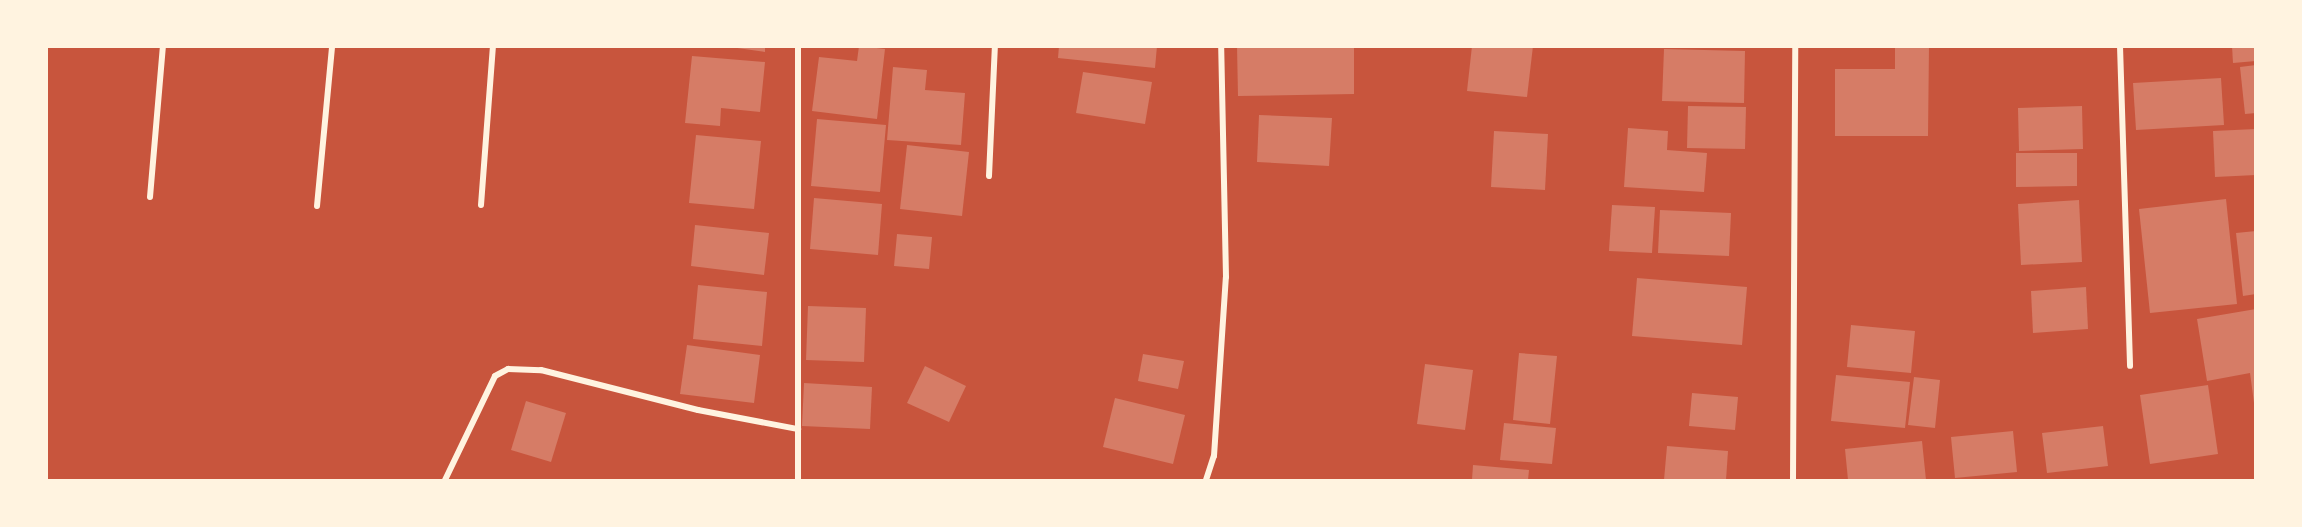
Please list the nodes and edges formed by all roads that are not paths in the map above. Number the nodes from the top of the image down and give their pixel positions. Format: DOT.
graph roads {
  1 [pos="163,46"];
  2 [pos="332,46"];
  3 [pos="493,46"];
  4 [pos="798,46"];
  5 [pos="995,46"];
  6 [pos="1221,46"];
  7 [pos="1795,46"];
  8 [pos="2120,46"];
  9 [pos="989,176"];
  10 [pos="150,197"];
  11 [pos="316,206"];
  12 [pos="481,206"];
  13 [pos="2130,366"];
  14 [pos="798,429"];
  15 [pos="445,480"];
  16 [pos="798,480"];
  17 [pos="1206,480"];
  18 [pos="1793,480"];
  1 -- 10 [label="street"];
  2 -- 11 [label="street"];
  3 -- 12 [label="street"];
  4 -- 14 [label="street"];
  5 -- 9 [label="street"];
  6 -- 17 [label="street"];
  7 -- 18 [label="street"];
  8 -- 13 [label="street"];
  14 -- 15 [label="street"];
  14 -- 16 [label="street"];
}
